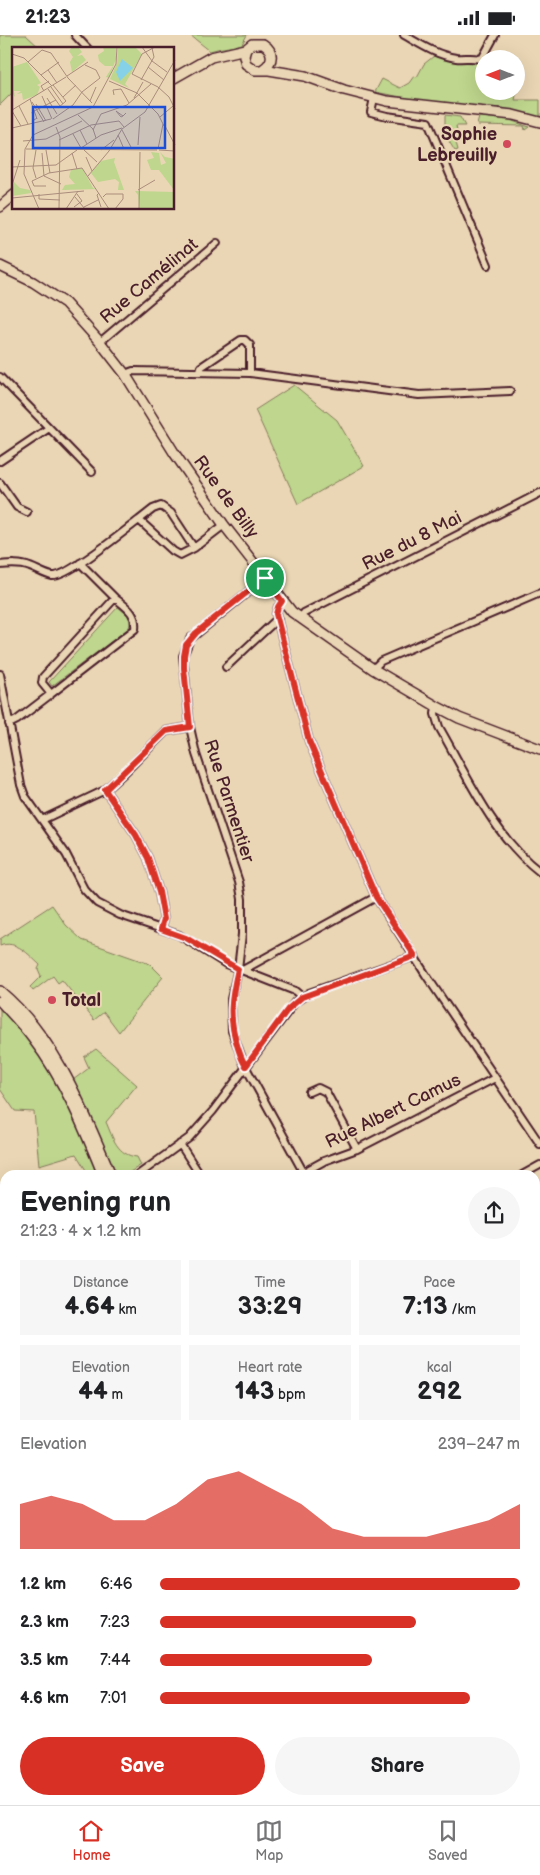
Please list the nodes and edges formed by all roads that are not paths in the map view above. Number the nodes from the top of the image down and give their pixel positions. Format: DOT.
graph roads {
  1 [pos="75,35"];
  2 [pos="259,35"];
  3 [pos="404,35"];
  4 [pos="495,35"];
  5 [pos="251,42"];
  6 [pos="263,44"];
  7 [pos="86,47"];
  8 [pos="488,50"];
  9 [pos="229,54"];
  10 [pos="272,59"];
  11 [pos="475,59"];
  12 [pos="244,60"];
  13 [pos="263,69"];
  14 [pos="282,72"];
  15 [pos="175,77"];
  16 [pos="374,98"];
  17 [pos="527,119"];
  18 [pos="540,122"];
  19 [pos="540,127"];
  20 [pos="12,197"];
  21 [pos="0,207"];
  22 [pos="217,243"];
  23 [pos="488,265"];
  24 [pos="0,266"];
  25 [pos="100,342"];
  26 [pos="200,371"];
  27 [pos="250,373"];
  28 [pos="125,374"];
  29 [pos="0,377"];
  30 [pos="510,391"];
  31 [pos="49,428"];
  32 [pos="0,461"];
  33 [pos="92,472"];
  34 [pos="0,483"];
  35 [pos="540,493"];
  36 [pos="27,512"];
  37 [pos="139,521"];
  38 [pos="224,525"];
  39 [pos="194,548"];
  40 [pos="80,563"];
  41 [pos="0,565"];
  42 [pos="265,578"];
  43 [pos="540,593"];
  44 [pos="115,598"];
  45 [pos="282,601"];
  46 [pos="300,618"];
  47 [pos="278,621"];
  48 [pos="226,667"];
  49 [pos="374,669"];
  50 [pos="0,674"];
  51 [pos="51,694"];
  52 [pos="436,706"];
  53 [pos="9,724"];
  54 [pos="190,727"];
  55 [pos="540,749"];
  56 [pos="105,790"];
  57 [pos="42,820"];
  58 [pos="540,872"];
  59 [pos="376,897"];
  60 [pos="161,929"];
  61 [pos="415,956"];
  62 [pos="240,969"];
  63 [pos="0,991"];
  64 [pos="302,997"];
  65 [pos="0,1001"];
  66 [pos="246,1066"];
  67 [pos="495,1078"];
  68 [pos="309,1092"];
  69 [pos="180,1144"];
  70 [pos="540,1144"];
  71 [pos="357,1149"];
  72 [pos="101,1170"];
  73 [pos="109,1170"];
  74 [pos="145,1170"];
  75 [pos="197,1170"];
  76 [pos="302,1170"];
  77 [pos="309,1170"];
  1 -- 7 [label="street"];
  2 -- 6 [label="street"];
  3 -- 11 [label="street"];
  4 -- 8 [label="street"];
  5 -- 6 [label="street"];
  5 -- 9 [label="street"];
  5 -- 12 [label="street"];
  6 -- 10 [label="street"];
  9 -- 12 [label="street"];
  9 -- 15 [label="street"];
  10 -- 13 [label="street"];
  10 -- 14 [label="street"];
  12 -- 13 [label="street"];
  13 -- 14 [label="street"];
  14 -- 16 [label="street"];
  16 -- 17 [label="street"];
  16 -- 23 [label="street"];
  17 -- 18 [label="street"];
  17 -- 19 [label="street"];
  20 -- 21 [label="street"];
  22 -- 25 [label="street, Rue Camélinat"];
  24 -- 25 [label="street, Rue de Billy"];
  25 -- 28 [label="street, Rue de Billy"];
  26 -- 27 [label="street"];
  26 -- 27 [label="street"];
  26 -- 28 [label="street"];
  27 -- 30 [label="street"];
  28 -- 38 [label="street, Rue de Billy"];
  29 -- 31 [label="street"];
  31 -- 32 [label="street"];
  31 -- 33 [label="street"];
  34 -- 36 [label="street"];
  35 -- 46 [label="street, Rue du 8 Mai"];
  37 -- 39 [label="street"];
  37 -- 39 [label="street"];
  37 -- 40 [label="street"];
  38 -- 39 [label="street"];
  38 -- 42 [label="street, Rue de Billy"];
  40 -- 41 [label="street"];
  40 -- 44 [label="street"];
  42 -- 45 [label="street, Rue de Billy"];
  42 -- 54 [label="street, Rue Parmentier"];
  43 -- 49 [label="street"];
  44 -- 51 [label="street"];
  44 -- 51 [label="street"];
  45 -- 46 [label="street, Rue de Billy"];
  45 -- 47 [label="street"];
  46 -- 49 [label="street, Rue de Billy"];
  47 -- 48 [label="street"];
  47 -- 59 [label="street"];
  49 -- 52 [label="street, Rue de Billy"];
  50 -- 53 [label="street"];
  51 -- 53 [label="street"];
  52 -- 55 [label="street, Rue de Billy"];
  52 -- 58 [label="street"];
  53 -- 57 [label="street"];
  54 -- 56 [label="street"];
  54 -- 62 [label="street, Rue Parmentier"];
  56 -- 57 [label="street"];
  56 -- 60 [label="street"];
  57 -- 60 [label="street"];
  59 -- 61 [label="street"];
  59 -- 62 [label="street"];
  60 -- 62 [label="street"];
  61 -- 64 [label="street"];
  61 -- 67 [label="street"];
  62 -- 64 [label="street"];
  62 -- 66 [label="street, Rue Parmentier"];
  63 -- 73 [label="street"];
  64 -- 66 [label="street"];
  65 -- 72 [label="street"];
  66 -- 69 [label="street"];
  66 -- 76 [label="street, Rue Parmentier"];
  67 -- 70 [label="street"];
  67 -- 71 [label="street, Rue Albert Camus"];
  68 -- 71 [label="street"];
  69 -- 74 [label="street"];
  69 -- 75 [label="street"];
  71 -- 77 [label="street, Rue Albert Camus"];
}
